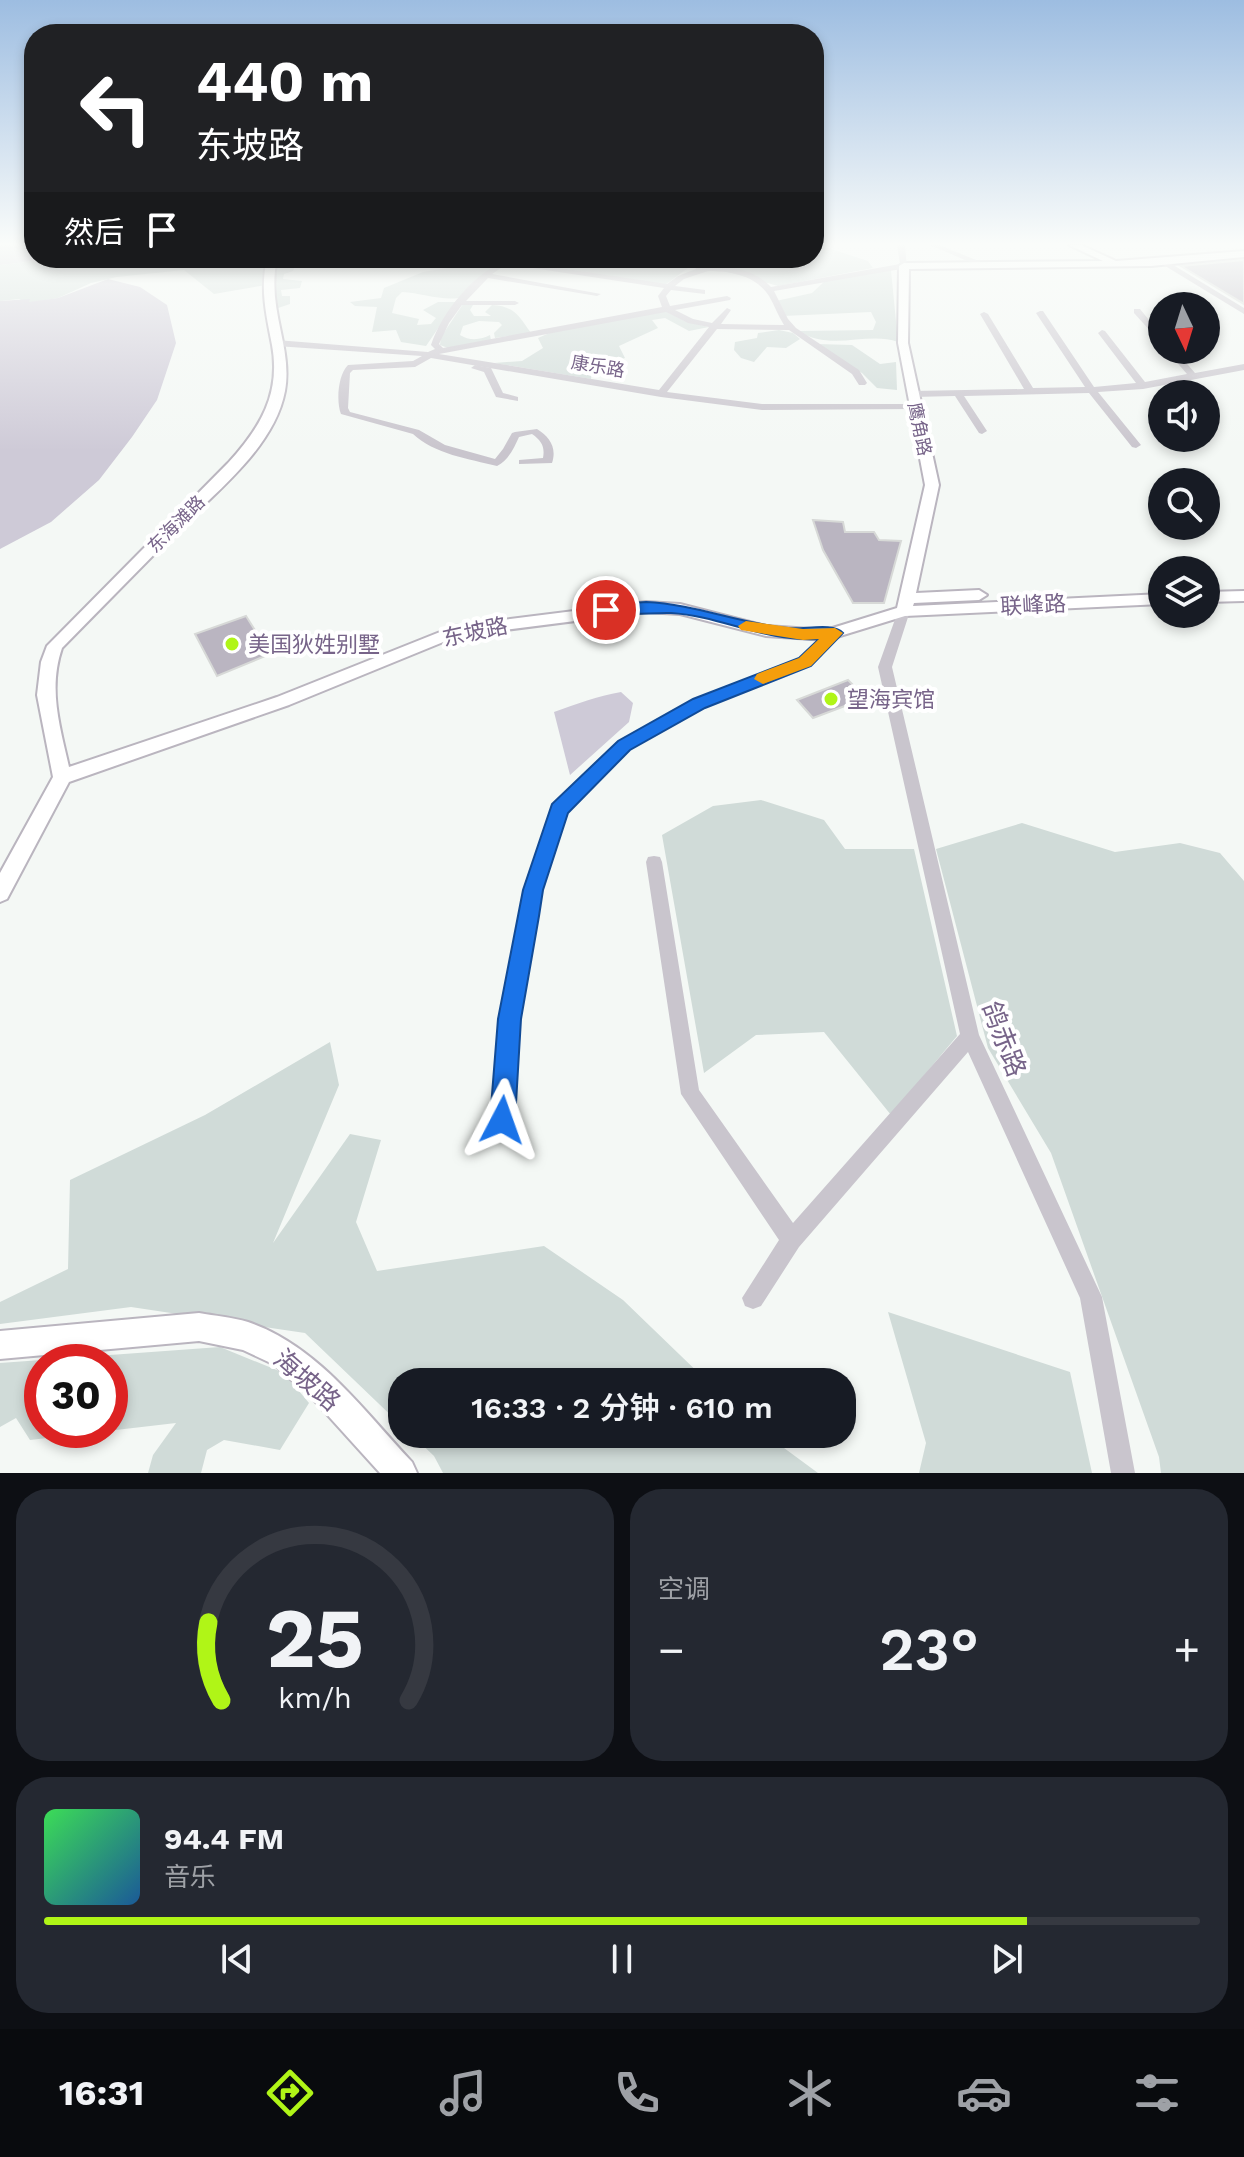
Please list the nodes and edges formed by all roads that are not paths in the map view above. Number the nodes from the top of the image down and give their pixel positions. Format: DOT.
graph roads {
  1 [pos="1040,313"];
  2 [pos="270,314"];
  3 [pos="453,314"];
  4 [pos="642,314"];
  5 [pos="676,314"];
  6 [pos="724,314"];
  7 [pos="782,314"];
  8 [pos="903,314"];
  9 [pos="984,314"];
  10 [pos="715,326"];
  11 [pos="790,328"];
  12 [pos="1102,333"];
  13 [pos="276,343"];
  14 [pos="442,351"];
  15 [pos="429,355"];
  16 [pos="415,364"];
  17 [pos="1182,364"];
  18 [pos="1244,367"];
  19 [pos="488,370"];
  20 [pos="565,376"];
  21 [pos="1193,376"];
  22 [pos="862,383"];
  23 [pos="1143,386"];
  24 [pos="1091,389"];
  25 [pos="1030,391"];
  26 [pos="958,393"];
  27 [pos="661,394"];
  28 [pos="515,399"];
  29 [pos="914,400"];
  30 [pos="982,431"];
  31 [pos="1136,445"];
  32 [pos="523,462"];
  33 [pos="1244,585"];
  34 [pos="1220,586"];
  35 [pos="1148,589"];
  36 [pos="1244,596"];
  37 [pos="1220,597"];
  38 [pos="1148,599"];
  39 [pos="905,605"];
  40 [pos="835,633"];
  41 [pos="62,777"];
  42 [pos="654,862"];
  43 [pos="0,893"];
  44 [pos="970,1036"];
  45 [pos="502,1120"];
  46 [pos="792,1240"];
  47 [pos="753,1298"];
  48 [pos="0,1345"];
  49 [pos="401,1473"];
  50 [pos="1123,1473"];
  1 -- 24 [label="street"];
  2 -- 13 [label="main road, 东海滩路"];
  3 -- 14 [label="street"];
  4 -- 14 [label="street"];
  5 -- 10 [label="street"];
  6 -- 10 [label="street"];
  7 -- 11 [label="street"];
  8 -- 29 [label="main road, 鹰角路"];
  9 -- 25 [label="street"];
  10 -- 11 [label="street"];
  10 -- 27 [label="street"];
  11 -- 22 [label="street"];
  12 -- 23 [label="street"];
  13 -- 15 [label="street, 康乐路"];
  13 -- 41 [label="main road, 东海滩路"];
  14 -- 15 [label="street"];
  15 -- 16 [label="street"];
  15 -- 20 [label="street, 康乐路"];
  16 -- 19 [label="street"];
  16 -- 32 [label="street"];
  17 -- 21 [label="street"];
  18 -- 21 [label="street, 康乐路"];
  19 -- 20 [label="street"];
  19 -- 28 [label="street"];
  20 -- 27 [label="street, 康乐路"];
  21 -- 23 [label="street, 康乐路"];
  23 -- 24 [label="street, 康乐路"];
  24 -- 25 [label="street, 康乐路"];
  24 -- 31 [label="street"];
  25 -- 26 [label="street, 康乐路"];
  26 -- 29 [label="street, 康乐路"];
  26 -- 30 [label="street"];
  27 -- 29 [label="street, 康乐路"];
  29 -- 39 [label="main road, 鹰角路"];
  33 -- 34 [label="main road"];
  35 -- 39 [label="main road, 联峰路"];
  36 -- 37 [label="main road"];
  38 -- 39 [label="main road, 联峰路"];
  39 -- 40 [label="main road, 东坡路"];
  39 -- 44 [label="street, 鸽赤路"];
  40 -- 41 [label="main road, 东坡路"];
  40 -- 45 [label="street"];
  41 -- 43 [label="main road"];
  42 -- 46 [label="street"];
  44 -- 46 [label="street"];
  44 -- 50 [label="street, 鸽赤路"];
  46 -- 47 [label="street"];
  48 -- 49 [label="main road, 海坡路"];
}
